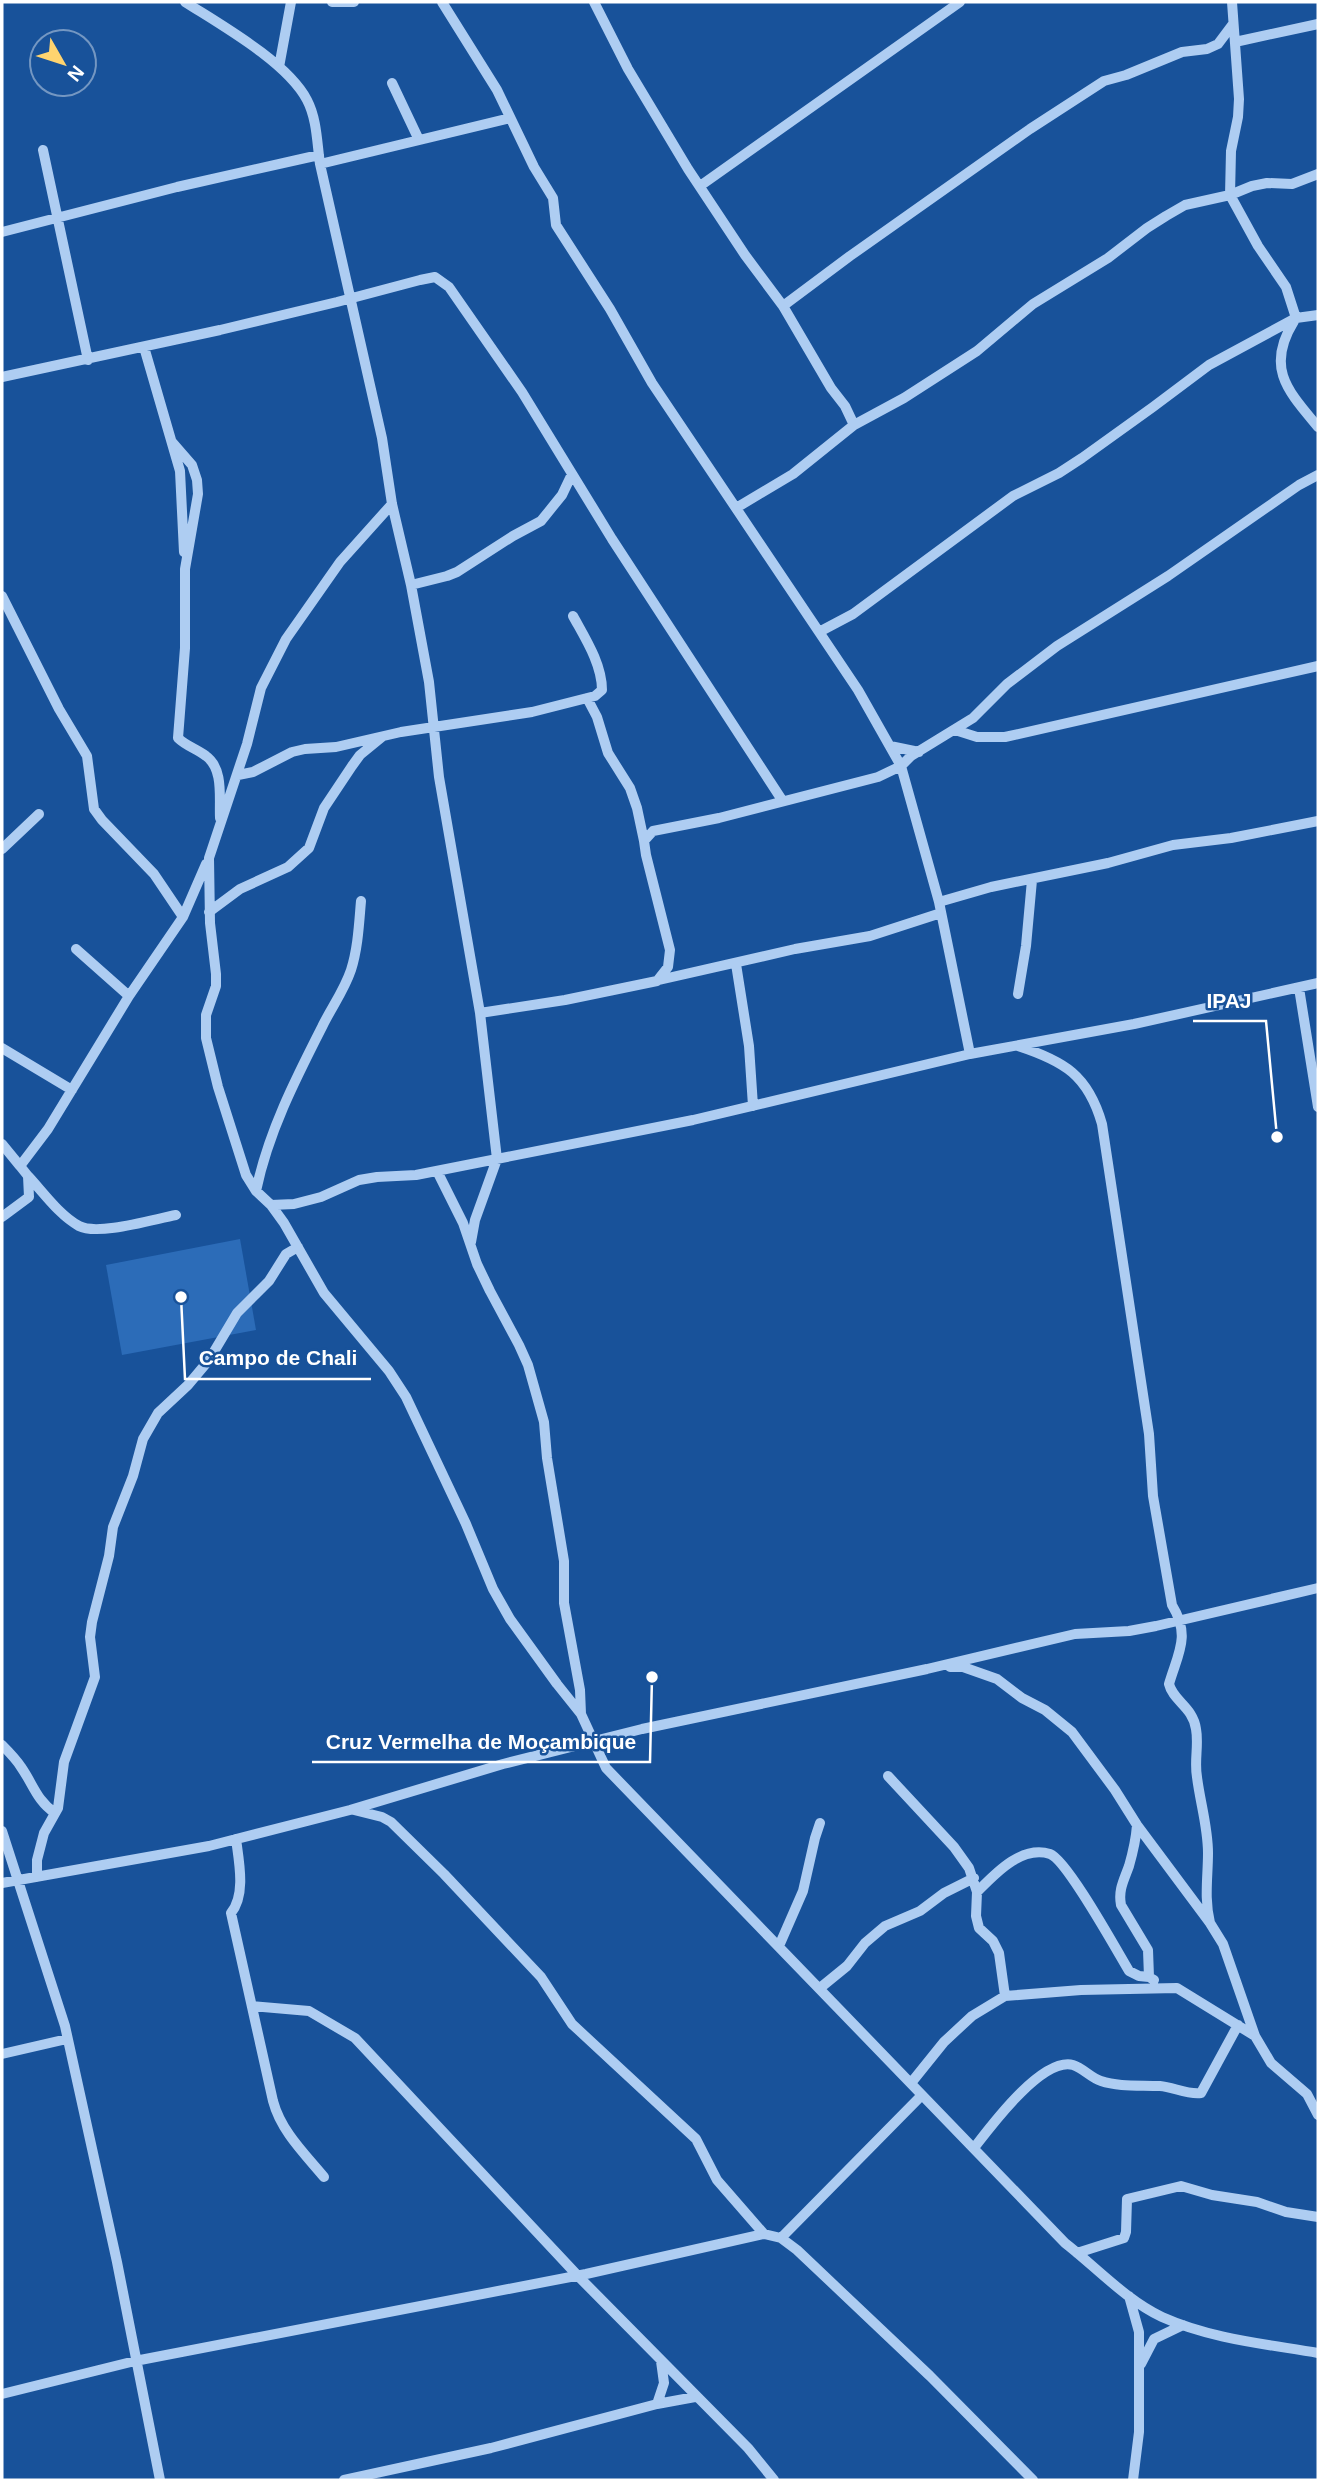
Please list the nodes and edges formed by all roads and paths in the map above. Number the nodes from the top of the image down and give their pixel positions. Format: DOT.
graph roads {
  1 [pos="185,2"];
  2 [pos="291,2"];
  3 [pos="332,2"];
  4 [pos="354,2"];
  5 [pos="442,2"];
  6 [pos="594,2"];
  7 [pos="960,2"];
  8 [pos="1232,2"];
  9 [pos="1233,24"];
  10 [pos="1318,24"];
  11 [pos="1235,41"];
  12 [pos="279,67"];
  13 [pos="393,83"];
  14 [pos="510,118"];
  15 [pos="419,139"];
  16 [pos="43,150"];
  17 [pos="319,159"];
  18 [pos="1318,174"];
  19 [pos="699,186"];
  20 [pos="1230,195"];
  21 [pos="58,216"];
  22 [pos="2,232"];
  23 [pos="350,297"];
  24 [pos="783,306"];
  25 [pos="1318,315"];
  26 [pos="1296,318"];
  27 [pos="144,347"];
  28 [pos="88,360"];
  29 [pos="2,377"];
  30 [pos="854,425"];
  31 [pos="1318,428"];
  32 [pos="172,442"];
  33 [pos="572,474"];
  34 [pos="1318,475"];
  35 [pos="583,493"];
  36 [pos="562,495"];
  37 [pos="392,504"];
  38 [pos="736,508"];
  39 [pos="185,569"];
  40 [pos="411,584"];
  41 [pos="2,596"];
  42 [pos="573,616"];
  43 [pos="819,632"];
  44 [pos="1318,666"];
  45 [pos="587,698"];
  46 [pos="435,728"];
  47 [pos="955,730"];
  48 [pos="384,736"];
  49 [pos="890,746"];
  50 [pos="919,752"];
  51 [pos="901,766"];
  52 [pos="238,775"];
  53 [pos="782,800"];
  54 [pos="39,814"];
  55 [pos="220,821"];
  56 [pos="1318,821"];
  57 [pos="644,841"];
  58 [pos="2,849"];
  59 [pos="209,858"];
  60 [pos="1032,880"];
  61 [pos="362,901"];
  62 [pos="940,907"];
  63 [pos="209,912"];
  64 [pos="183,917"];
  65 [pos="76,949"];
  66 [pos="736,964"];
  67 [pos="657,981"];
  68 [pos="1318,983"];
  69 [pos="1299,988"];
  70 [pos="1018,994"];
  71 [pos="128,996"];
  72 [pos="480,1013"];
  73 [pos="1017,1045"];
  74 [pos="2,1048"];
  75 [pos="970,1054"];
  76 [pos="72,1090"];
  77 [pos="753,1106"];
  78 [pos="1318,1107"];
  79 [pos="2,1144"];
  80 [pos="497,1159"];
  81 [pos="20,1166"];
  82 [pos="437,1171"];
  83 [pos="28,1176"];
  84 [pos="257,1191"];
  85 [pos="271,1205"];
  86 [pos="176,1215"];
  87 [pos="2,1217"];
  88 [pos="471,1245"];
  89 [pos="298,1247"];
  90 [pos="1318,1588"];
  91 [pos="1181,1619"];
  92 [pos="937,1666"];
  93 [pos="581,1714"];
  94 [pos="594,1741"];
  95 [pos="2,1745"];
  96 [pos="888,1776"];
  97 [pos="350,1810"];
  98 [pos="55,1813"];
  99 [pos="820,1823"];
  100 [pos="1137,1825"];
  101 [pos="2,1831"];
  102 [pos="236,1839"];
  103 [pos="37,1877"];
  104 [pos="974,1878"];
  105 [pos="16,1880"];
  106 [pos="2,1882"];
  107 [pos="977,1892"];
  108 [pos="1210,1923"];
  109 [pos="779,1946"];
  110 [pos="1149,1977"];
  111 [pos="1168,1987"];
  112 [pos="820,1988"];
  113 [pos="1005,1996"];
  114 [pos="252,2006"];
  115 [pos="1238,2025"];
  116 [pos="1255,2036"];
  117 [pos="67,2039"];
  118 [pos="2,2053"];
  119 [pos="911,2083"];
  120 [pos="922,2095"];
  121 [pos="1318,2115"];
  122 [pos="974,2148"];
  123 [pos="324,2177"];
  124 [pos="1318,2217"];
  125 [pos="764,2235"];
  126 [pos="781,2238"];
  127 [pos="1077,2253"];
  128 [pos="578,2276"];
  129 [pos="1129,2296"];
  130 [pos="1182,2325"];
  131 [pos="1318,2353"];
  132 [pos="135,2361"];
  133 [pos="661,2361"];
  134 [pos="1139,2368"];
  135 [pos="2,2395"];
  136 [pos="695,2397"];
  137 [pos="657,2404"];
  138 [pos="773,2479"];
  139 [pos="160,2480"];
  140 [pos="344,2480"];
  141 [pos="1033,2480"];
  142 [pos="1133,2480"];
  1 -- 12 [label="street"];
  2 -- 12 [label="street"];
  3 -- 4 [label="street"];
  5 -- 14 [label="street"];
  6 -- 19 [label="street"];
  7 -- 19 [label="street"];
  8 -- 9 [label="street"];
  9 -- 11 [label="street"];
  9 -- 24 [label="street"];
  10 -- 11 [label="street"];
  11 -- 20 [label="street"];
  12 -- 17 [label="street"];
  13 -- 15 [label="street"];
  14 -- 15 [label="street"];
  14 -- 38 [label="street"];
  15 -- 17 [label="street"];
  16 -- 21 [label="street"];
  17 -- 21 [label="street"];
  17 -- 23 [label="street"];
  18 -- 20 [label="street"];
  19 -- 24 [label="street"];
  20 -- 26 [label="street"];
  20 -- 30 [label="street"];
  21 -- 22 [label="street"];
  21 -- 28 [label="street"];
  23 -- 27 [label="street"];
  23 -- 33 [label="street"];
  23 -- 37 [label="street"];
  24 -- 30 [label="street"];
  25 -- 26 [label="street"];
  26 -- 31 [label="street"];
  26 -- 43 [label="street"];
  27 -- 28 [label="street"];
  27 -- 32 [label="street"];
  28 -- 29 [label="street"];
  30 -- 38 [label="street"];
  32 -- 39 [label="street"];
  32 -- 39 [label="street"];
  33 -- 35 [label="street"];
  33 -- 36 [label="street"];
  34 -- 47 [label="street"];
  35 -- 36 [label="street"];
  35 -- 53 [label="street"];
  36 -- 40 [label="street"];
  37 -- 40 [label="street"];
  37 -- 52 [label="street"];
  38 -- 43 [label="street"];
  39 -- 55 [label="street"];
  40 -- 46 [label="street"];
  41 -- 64 [label="street"];
  42 -- 45 [label="street"];
  43 -- 49 [label="street"];
  44 -- 47 [label="street"];
  45 -- 46 [label="street"];
  45 -- 57 [label="street"];
  46 -- 48 [label="street"];
  46 -- 72 [label="street"];
  47 -- 50 [label="street"];
  48 -- 52 [label="street"];
  48 -- 63 [label="street"];
  49 -- 50 [label="street"];
  49 -- 51 [label="street"];
  50 -- 51 [label="street"];
  51 -- 53 [label="street"];
  51 -- 62 [label="street"];
  52 -- 55 [label="street"];
  53 -- 57 [label="street"];
  54 -- 58 [label="street"];
  55 -- 59 [label="street"];
  56 -- 60 [label="street"];
  57 -- 67 [label="street"];
  59 -- 63 [label="street"];
  59 -- 64 [label="street"];
  60 -- 62 [label="street"];
  60 -- 70 [label="street"];
  61 -- 84 [label="street"];
  62 -- 66 [label="street"];
  62 -- 75 [label="street"];
  63 -- 84 [label="street"];
  64 -- 71 [label="street"];
  65 -- 71 [label="street"];
  66 -- 67 [label="street"];
  66 -- 77 [label="street"];
  67 -- 72 [label="street"];
  68 -- 69 [label="street"];
  69 -- 73 [label="street"];
  69 -- 78 [label="street"];
  71 -- 76 [label="street"];
  72 -- 80 [label="street"];
  73 -- 75 [label="street"];
  73 -- 91 [label="street"];
  74 -- 76 [label="street"];
  75 -- 77 [label="street"];
  76 -- 81 [label="street"];
  77 -- 80 [label="street"];
  79 -- 81 [label="street"];
  80 -- 82 [label="street"];
  80 -- 88 [label="street"];
  81 -- 83 [label="street"];
  82 -- 85 [label="street"];
  82 -- 88 [label="street"];
  83 -- 86 [label="street"];
  83 -- 87 [label="street"];
  84 -- 85 [label="street"];
  85 -- 89 [label="street"];
  88 -- 93 [label="street"];
  89 -- 93 [label="street"];
  89 -- 98 [label="street"];
  90 -- 91 [label="street"];
  91 -- 92 [label="street"];
  91 -- 108 [label="street"];
  92 -- 94 [label="street"];
  92 -- 100 [label="street"];
  93 -- 94 [label="street"];
  94 -- 97 [label="street"];
  94 -- 109 [label="street"];
  95 -- 98 [label="street"];
  96 -- 104 [label="street"];
  97 -- 102 [label="street"];
  97 -- 125 [label="street"];
  98 -- 103 [label="street"];
  99 -- 109 [label="street"];
  100 -- 108 [label="street"];
  100 -- 110 [label="street"];
  101 -- 105 [label="street"];
  102 -- 103 [label="street"];
  102 -- 114 [label="street"];
  103 -- 105 [label="street"];
  104 -- 107 [label="street"];
  104 -- 112 [label="street"];
  105 -- 106 [label="street"];
  105 -- 117 [label="street"];
  107 -- 110 [label="street"];
  107 -- 113 [label="street"];
  108 -- 116 [label="street"];
  109 -- 112 [label="street"];
  110 -- 111 [label="street"];
  111 -- 113 [label="street"];
  111 -- 115 [label="street"];
  112 -- 119 [label="street"];
  113 -- 119 [label="street"];
  114 -- 123 [label="street"];
  114 -- 128 [label="street"];
  115 -- 116 [label="street"];
  115 -- 122 [label="street"];
  116 -- 121 [label="street"];
  117 -- 118 [label="street"];
  117 -- 132 [label="street"];
  119 -- 120 [label="street"];
  120 -- 122 [label="street"];
  120 -- 126 [label="street"];
  122 -- 127 [label="street"];
  124 -- 127 [label="street"];
  125 -- 126 [label="street"];
  125 -- 128 [label="street"];
  126 -- 141 [label="street"];
  127 -- 129 [label="street"];
  128 -- 132 [label="street"];
  128 -- 133 [label="street"];
  129 -- 130 [label="street"];
  129 -- 134 [label="street"];
  130 -- 131 [label="street"];
  130 -- 134 [label="street"];
  132 -- 135 [label="street"];
  132 -- 139 [label="street"];
  133 -- 136 [label="street"];
  133 -- 137 [label="street"];
  134 -- 142 [label="street"];
  136 -- 137 [label="street"];
  136 -- 138 [label="street"];
  137 -- 140 [label="street"];
}
